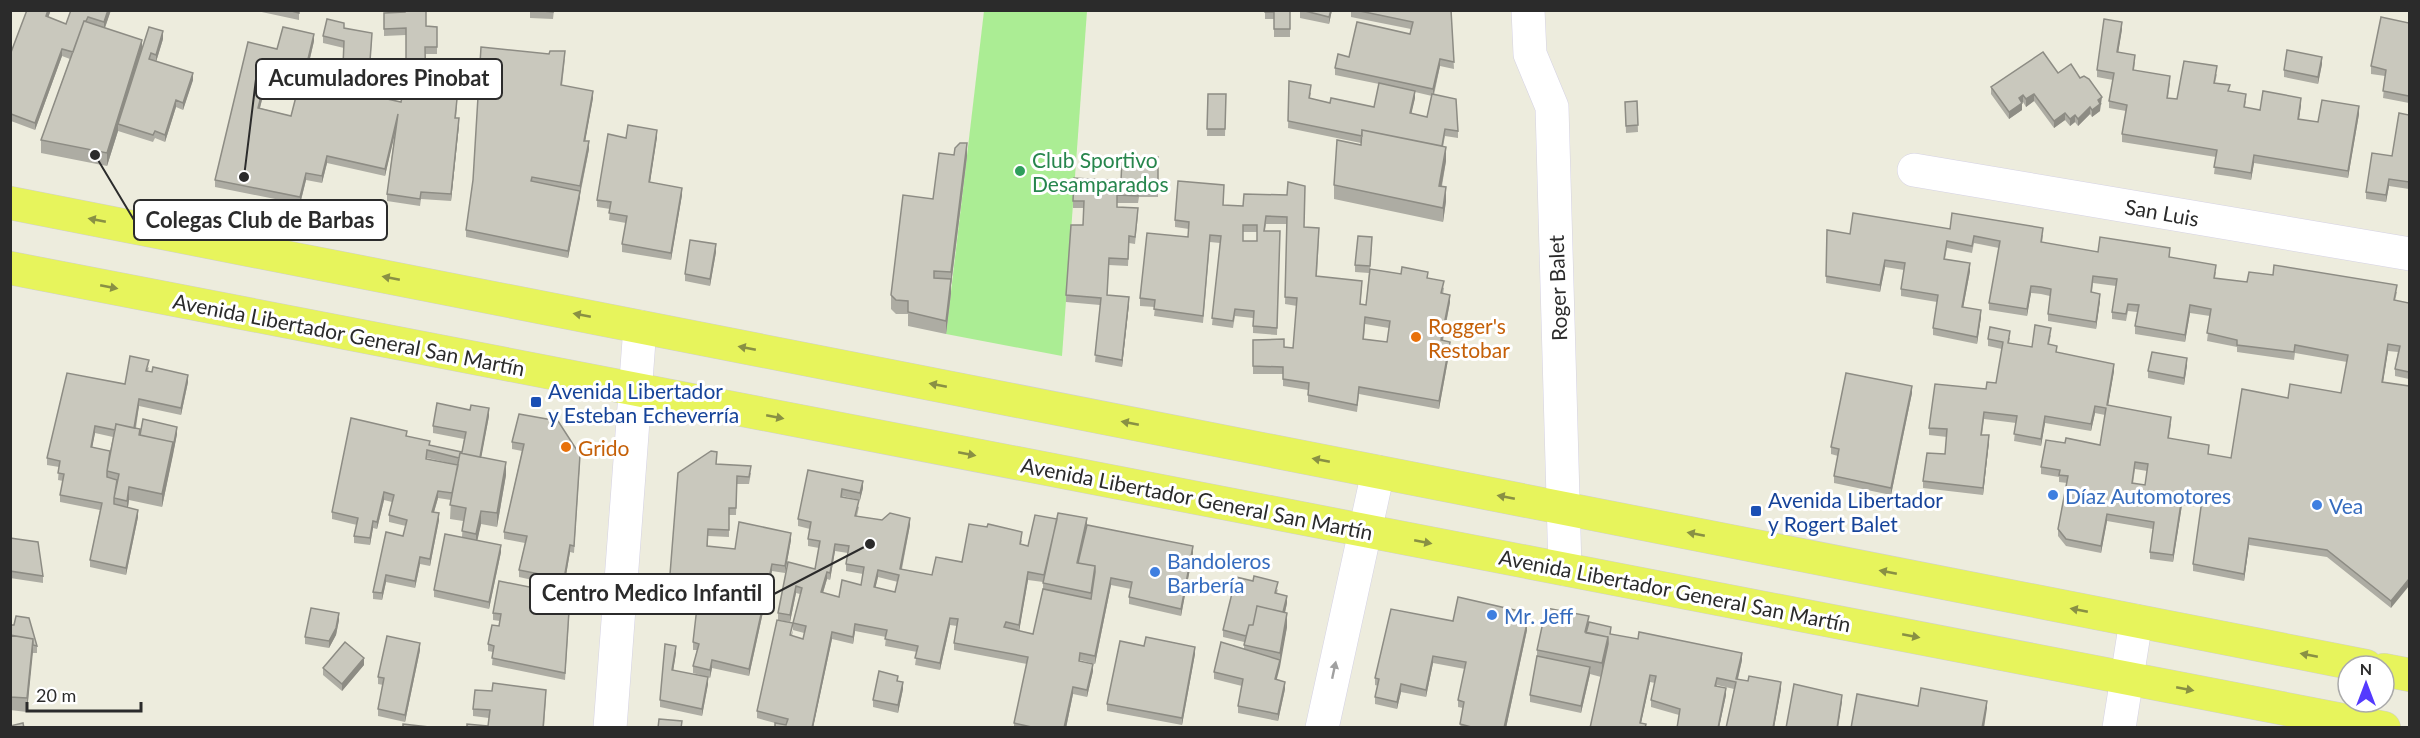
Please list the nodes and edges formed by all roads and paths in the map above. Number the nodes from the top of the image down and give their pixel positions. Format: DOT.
graph roads {
  1 [pos="1528,10"];
  2 [pos="1914,170"];
  3 [pos="10,203"];
  4 [pos="2409,254"];
  5 [pos="10,268"];
  6 [pos="640,327"];
  7 [pos="635,390"];
  8 [pos="1378,472"];
  9 [pos="1563,508"];
  10 [pos="1365,531"];
  11 [pos="1565,569"];
  12 [pos="2136,621"];
  13 [pos="2336,660"];
  14 [pos="2127,678"];
  15 [pos="610,728"];
  16 [pos="1322,728"];
  17 [pos="2119,728"];
  18 [pos="2384,728"];
  1 -- 9 [label="street, Roger Balet"];
  2 -- 4 [label="street, San Luis"];
  6 -- 3 [label="main road, one-way"];
  5 -- 7 [label="main road, Avenida Libertador General San Martín, one-way"];
  6 -- 7 [label="street"];
  8 -- 6 [label="main road, one-way"];
  7 -- 10 [label="main road, Avenida Libertador General San Martín, one-way"];
  7 -- 15 [label="street"];
  9 -- 8 [label="main road, one-way"];
  8 -- 10 [label="street"];
  9 -- 11 [label="street, Roger Balet"];
  12 -- 9 [label="main road, one-way"];
  10 -- 11 [label="main road, Avenida Libertador General San Martín, one-way"];
  16 -- 10 [label="street, one-way"];
  11 -- 14 [label="main road, Avenida Libertador General San Martín, one-way"];
  13 -- 12 [label="main road, one-way"];
  12 -- 14 [label="street"];
  14 -- 17 [label="street"];
  14 -- 18 [label="main road, Avenida Libertador General San Martín, one-way"];
}
